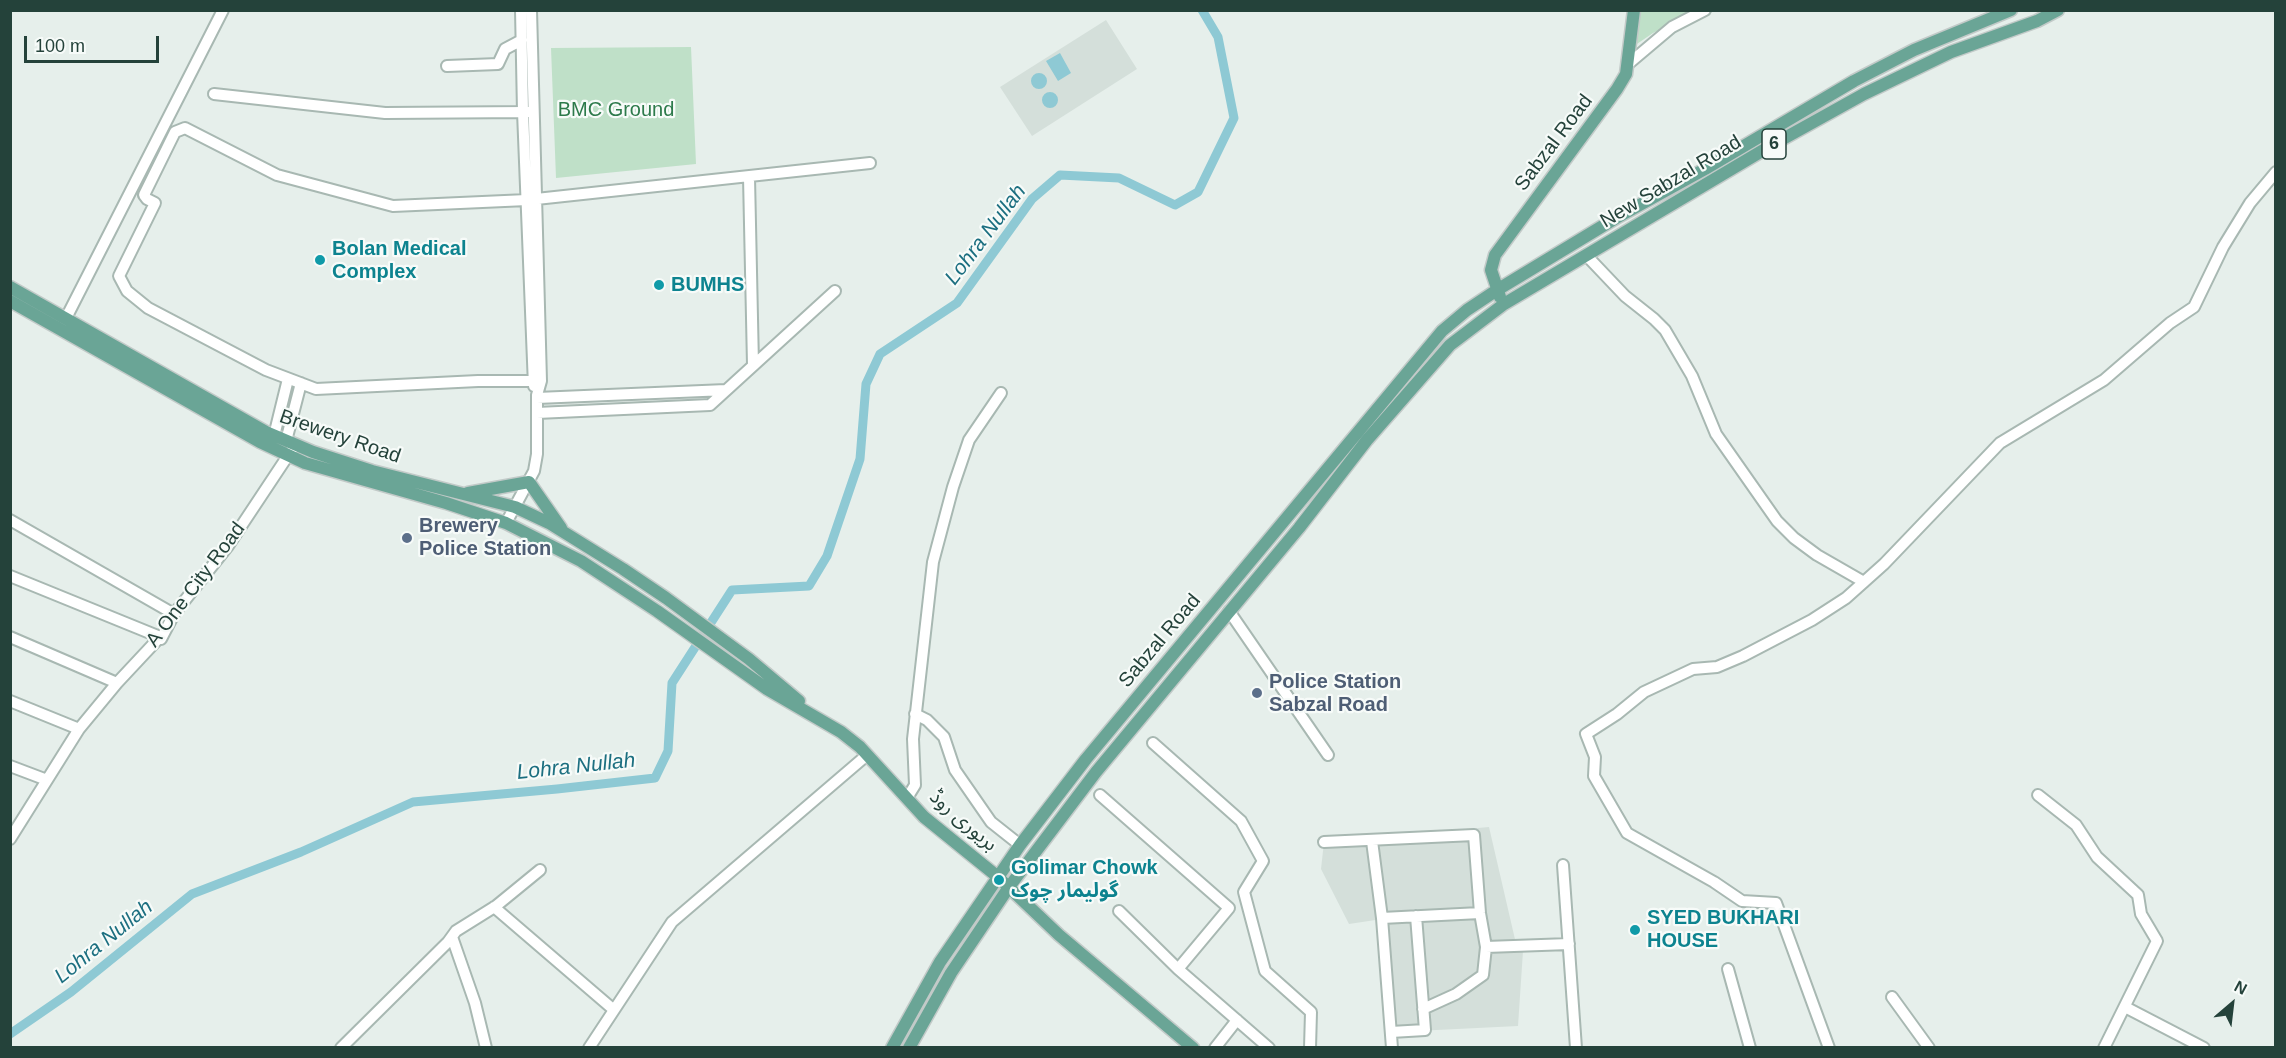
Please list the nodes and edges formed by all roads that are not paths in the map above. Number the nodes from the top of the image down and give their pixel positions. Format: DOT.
graph roads {
  1 [pos="223,10"];
  2 [pos="521,10"];
  3 [pos="531,10"];
  4 [pos="1634,10"];
  5 [pos="1705,10"];
  6 [pos="2011,10"];
  7 [pos="2058,10"];
  8 [pos="522,40"];
  9 [pos="1627,65"];
  10 [pos="447,66"];
  11 [pos="214,94"];
  12 [pos="528,112"];
  13 [pos="870,163"];
  14 [pos="2276,172"];
  15 [pos="749,177"];
  16 [pos="532,199"];
  17 [pos="1586,255"];
  18 [pos="10,287"];
  19 [pos="1497,290"];
  20 [pos="836,291"];
  21 [pos="10,301"];
  22 [pos="1504,304"];
  23 [pos="63,324"];
  24 [pos="753,365"];
  25 [pos="288,379"];
  26 [pos="537,382"];
  27 [pos="301,383"];
  28 [pos="726,390"];
  29 [pos="1001,393"];
  30 [pos="537,396"];
  31 [pos="537,413"];
  32 [pos="286,444"];
  33 [pos="529,482"];
  34 [pos="463,494"];
  35 [pos="515,507"];
  36 [pos="10,520"];
  37 [pos="506,523"];
  38 [pos="563,531"];
  39 [pos="10,576"];
  40 [pos="1864,582"];
  41 [pos="1229,611"];
  42 [pos="174,614"];
  43 [pos="1198,624"];
  44 [pos="1210,633"];
  45 [pos="10,637"];
  46 [pos="160,637"];
  47 [pos="117,683"];
  48 [pos="10,701"];
  49 [pos="915,714"];
  50 [pos="818,717"];
  51 [pos="79,729"];
  52 [pos="1153,743"];
  53 [pos="1328,755"];
  54 [pos="867,756"];
  55 [pos="10,766"];
  56 [pos="47,780"];
  57 [pos="1100,795"];
  58 [pos="2038,795"];
  59 [pos="907,798"];
  60 [pos="12,834"];
  61 [pos="1372,841"];
  62 [pos="1324,842"];
  63 [pos="1020,845"];
  64 [pos="1563,866"];
  65 [pos="540,870"];
  66 [pos="998,877"];
  67 [pos="1009,887"];
  68 [pos="494,908"];
  69 [pos="1119,911"];
  70 [pos="1480,913"];
  71 [pos="1416,916"];
  72 [pos="1382,918"];
  73 [pos="452,937"];
  74 [pos="1569,944"];
  75 [pos="1486,947"];
  76 [pos="1178,969"];
  77 [pos="1728,969"];
  78 [pos="1892,997"];
  79 [pos="2125,1007"];
  80 [pos="614,1010"];
  81 [pos="1423,1010"];
  82 [pos="1237,1020"];
  83 [pos="1391,1032"];
  84 [pos="341,1047"];
  85 [pos="486,1047"];
  86 [pos="590,1047"];
  87 [pos="892,1047"];
  88 [pos="909,1047"];
  89 [pos="1193,1047"];
  90 [pos="1215,1047"];
  91 [pos="1269,1047"];
  92 [pos="1310,1047"];
  93 [pos="1392,1047"];
  94 [pos="1576,1047"];
  95 [pos="1750,1047"];
  96 [pos="1829,1047"];
  97 [pos="1929,1047"];
  98 [pos="2104,1047"];
  99 [pos="2204,1047"];
  1 -- 23 [label="street"];
  2 -- 8 [label="street"];
  3 -- 12 [label="street"];
  4 -- 9 [label="main road, Sabzal Road"];
  5 -- 9 [label="street"];
  6 -- 19 [label="main road, New Sabzal Road / 6"];
  7 -- 17 [label="main road, New Sabzal Road / 6"];
  8 -- 10 [label="street"];
  8 -- 12 [label="street"];
  9 -- 19 [label="main road, Sabzal Road"];
  11 -- 12 [label="street"];
  12 -- 16 [label="street"];
  13 -- 15 [label="street"];
  14 -- 40 [label="street"];
  15 -- 16 [label="street"];
  15 -- 24 [label="street"];
  16 -- 25 [label="street"];
  16 -- 26 [label="street"];
  17 -- 22 [label="main road, New Sabzal Road / 6"];
  17 -- 40 [label="street"];
  18 -- 23 [label="main road, Brewery Road"];
  19 -- 22 [label="main road, Sabzal Road"];
  19 -- 43 [label="main road, Sabzal Road"];
  20 -- 24 [label="street"];
  21 -- 23 [label="main road, Brewery Road"];
  22 -- 41 [label="main road, Sabzal Road"];
  23 -- 32 [label="main road, Brewery Road"];
  23 -- 32 [label="main road, Brewery Road"];
  24 -- 28 [label="street"];
  25 -- 27 [label="street"];
  25 -- 32 [label="street"];
  26 -- 27 [label="street"];
  26 -- 30 [label="street"];
  27 -- 32 [label="street"];
  28 -- 30 [label="street"];
  28 -- 31 [label="street"];
  29 -- 49 [label="street"];
  30 -- 31 [label="street"];
  31 -- 33 [label="street"];
  32 -- 34 [label="main road, Brewery Road"];
  32 -- 37 [label="main road, Brewery Road"];
  32 -- 42 [label="street, A One City Road"];
  33 -- 34 [label="main road"];
  33 -- 35 [label="street"];
  33 -- 38 [label="main road"];
  34 -- 35 [label="main road, Brewery Road"];
  35 -- 37 [label="street"];
  35 -- 38 [label="main road, Brewery Road"];
  36 -- 42 [label="street"];
  37 -- 50 [label="main road, Brewery Road"];
  38 -- 50 [label="main road, Brewery Road"];
  39 -- 46 [label="street"];
  40 -- 96 [label="street"];
  41 -- 44 [label="main road, Sabzal Road"];
  41 -- 53 [label="street"];
  42 -- 46 [label="street, A One City Road"];
  43 -- 44 [label="main road"];
  43 -- 63 [label="main road, Sabzal Road"];
  44 -- 67 [label="main road, Sabzal Road"];
  45 -- 47 [label="street"];
  46 -- 47 [label="street, A One City Road"];
  47 -- 51 [label="street, A One City Road"];
  48 -- 51 [label="street"];
  49 -- 59 [label="street"];
  49 -- 63 [label="street"];
  50 -- 54 [label="main road, بریوری روڈ"];
  51 -- 56 [label="street, A One City Road"];
  52 -- 92 [label="street"];
  54 -- 59 [label="main road, بریوری روڈ"];
  54 -- 80 [label="street"];
  55 -- 56 [label="street"];
  56 -- 60 [label="street, A One City Road"];
  57 -- 76 [label="street"];
  58 -- 79 [label="street"];
  59 -- 66 [label="main road, بریوری روڈ"];
  61 -- 62 [label="street"];
  61 -- 70 [label="street"];
  61 -- 72 [label="street"];
  63 -- 66 [label="main road, Sabzal Road"];
  64 -- 74 [label="street"];
  65 -- 68 [label="street"];
  66 -- 67 [label="main road, بریوری روڈ"];
  66 -- 87 [label="main road, Sabzal Road"];
  67 -- 88 [label="main road, Sabzal Road"];
  67 -- 89 [label="main road, بریوری روڈ"];
  68 -- 73 [label="street"];
  68 -- 80 [label="street"];
  69 -- 76 [label="street"];
  70 -- 71 [label="street"];
  70 -- 75 [label="street"];
  71 -- 72 [label="street"];
  71 -- 81 [label="street"];
  72 -- 83 [label="street"];
  73 -- 84 [label="street"];
  73 -- 85 [label="street"];
  74 -- 75 [label="street"];
  74 -- 94 [label="street"];
  75 -- 81 [label="street"];
  76 -- 82 [label="street"];
  77 -- 95 [label="street"];
  78 -- 97 [label="street"];
  79 -- 98 [label="street"];
  79 -- 99 [label="street"];
  80 -- 86 [label="street"];
  81 -- 83 [label="street"];
  82 -- 90 [label="street"];
  82 -- 91 [label="street"];
  83 -- 93 [label="street"];
}
